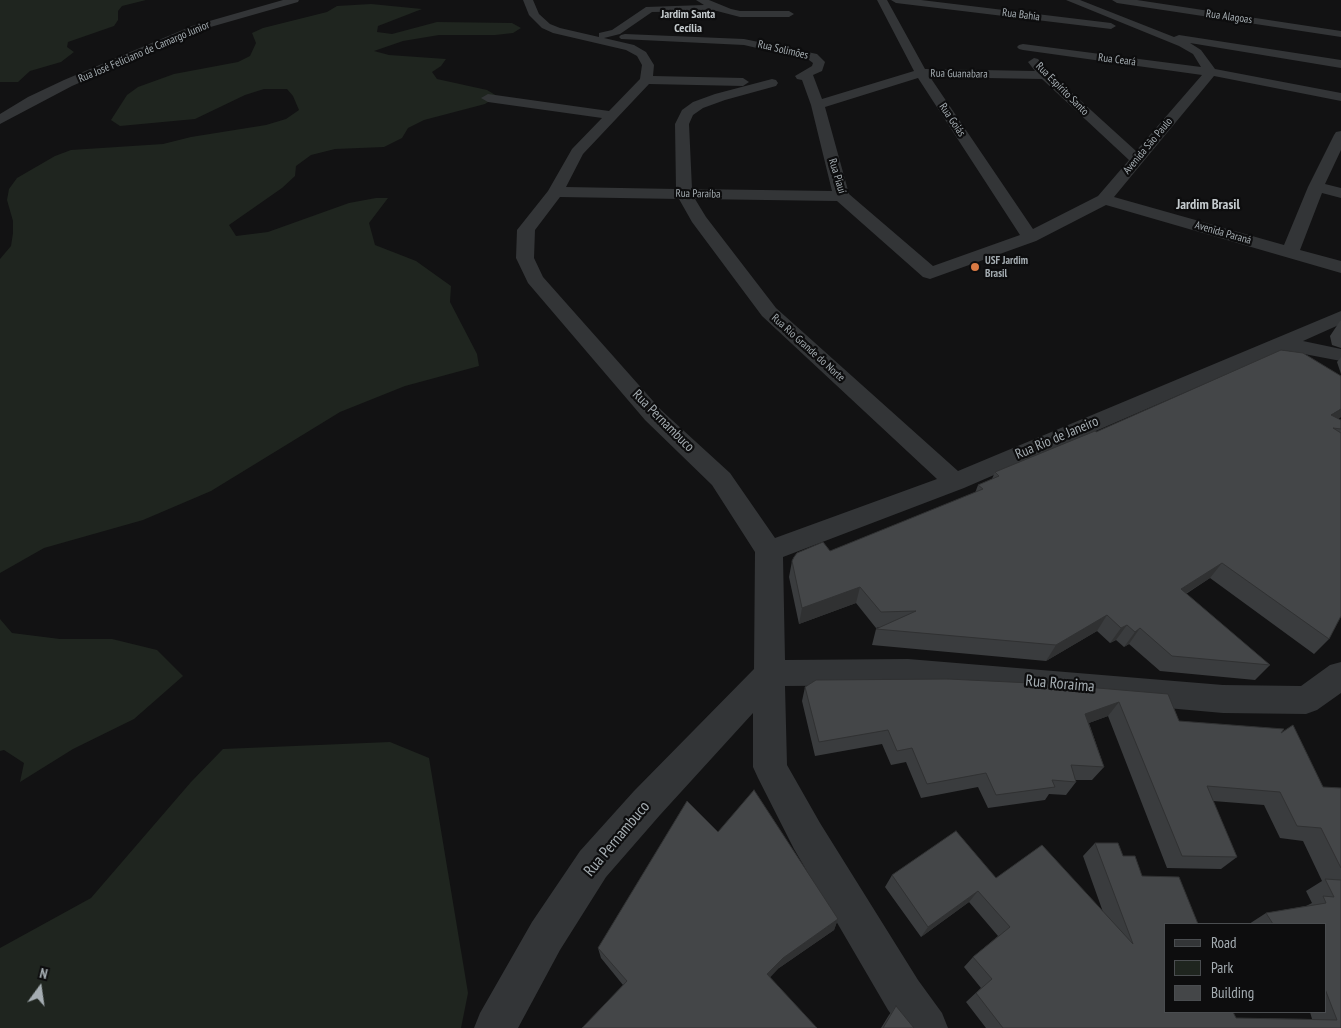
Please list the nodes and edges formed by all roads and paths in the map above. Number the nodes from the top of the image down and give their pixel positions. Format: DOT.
graph roads {
  1 [pos="293,0"];
  2 [pos="528,0"];
  3 [pos="701,0"];
  4 [pos="882,0"];
  5 [pos="896,0"];
  6 [pos="1071,0"];
  7 [pos="1117,0"];
  8 [pos="718,8"];
  9 [pos="995,12"];
  10 [pos="789,14"];
  11 [pos="1006,26"];
  12 [pos="1146,30"];
  13 [pos="1341,34"];
  14 [pos="582,36"];
  15 [pos="1162,36"];
  16 [pos="624,38"];
  17 [pos="1020,44"];
  18 [pos="1341,64"];
  19 [pos="1211,72"];
  20 [pos="921,73"];
  21 [pos="806,74"];
  22 [pos="1045,76"];
  23 [pos="646,80"];
  24 [pos="781,81"];
  25 [pos="1341,97"];
  26 [pos="488,98"];
  27 [pos="818,105"];
  28 [pos="612,115"];
  29 [pos="0,120"];
  30 [pos="1340,137"];
  31 [pos="1137,160"];
  32 [pos="1316,187"];
  33 [pos="555,192"];
  34 [pos="1341,193"];
  35 [pos="684,194"];
  36 [pos="841,196"];
  37 [pos="1104,199"];
  38 [pos="1030,237"];
  39 [pos="1290,252"];
  40 [pos="1341,267"];
  41 [pos="930,273"];
  42 [pos="1341,317"];
  43 [pos="1281,343"];
  44 [pos="1341,355"];
  45 [pos="955,482"];
  46 [pos="769,551"];
  47 [pos="770,673"];
  48 [pos="1341,675"];
  49 [pos="495,1028"];
  50 [pos="927,1028"];
  1 -- 29 [label="street, Rua José Feliciano de Camargo Junior"];
  2 -- 14 [label="street"];
  3 -- 8 [label="street"];
  4 -- 20 [label="street, Rua Goiás"];
  5 -- 9 [label="street, Rua Bahia"];
  6 -- 12 [label="street"];
  7 -- 13 [label="street, Rua Alagoas"];
  8 -- 10 [label="street"];
  8 -- 16 [label="street"];
  9 -- 11 [label="street"];
  9 -- 12 [label="street, Rua Bahia"];
  12 -- 15 [label="street"];
  14 -- 16 [label="street"];
  14 -- 16 [label="street"];
  15 -- 18 [label="street"];
  15 -- 19 [label="street"];
  16 -- 21 [label="street, Rua Solimões"];
  16 -- 23 [label="street"];
  17 -- 19 [label="street, Rua Ceará"];
  17 -- 22 [label="street, Rua Espírito Santo"];
  19 -- 25 [label="street, Rua Ceará"];
  19 -- 31 [label="street, Avenida São Paulo"];
  20 -- 22 [label="street, Rua Guanabara"];
  20 -- 27 [label="street, Rua Guanabara"];
  20 -- 38 [label="street, Rua Goiás"];
  21 -- 24 [label="street, Rua Solimões"];
  21 -- 27 [label="street, Rua Piauí"];
  22 -- 31 [label="street, Rua Espírito Santo"];
  23 -- 24 [label="street, Rua Solimões"];
  23 -- 28 [label="street, Rua Pernambuco"];
  24 -- 35 [label="street"];
  26 -- 28 [label="street"];
  27 -- 36 [label="street, Rua Piauí"];
  28 -- 33 [label="street, Rua Pernambuco"];
  30 -- 32 [label="street"];
  31 -- 37 [label="street, Avenida São Paulo"];
  32 -- 34 [label="street"];
  32 -- 39 [label="street"];
  33 -- 35 [label="street, Rua Paraíba"];
  33 -- 46 [label="street, Rua Pernambuco"];
  35 -- 36 [label="street, Rua Paraíba"];
  35 -- 45 [label="street, Rua Rio Grande do Norte"];
  36 -- 41 [label="street, Rua Piauí"];
  37 -- 38 [label="street, Avenida São Paulo"];
  37 -- 39 [label="street, Avenida Paraná"];
  38 -- 41 [label="street, Avenida São Paulo"];
  39 -- 40 [label="street, Avenida Paraná"];
  42 -- 43 [label="street, Rua Rio de Janeiro"];
  43 -- 44 [label="street"];
  43 -- 45 [label="street, Rua Rio de Janeiro"];
  45 -- 46 [label="street, Rua Rio de Janeiro"];
  46 -- 47 [label="street"];
  47 -- 48 [label="street, Rua Roraima"];
  47 -- 49 [label="street, Rua Pernambuco"];
  47 -- 50 [label="street"];
}
